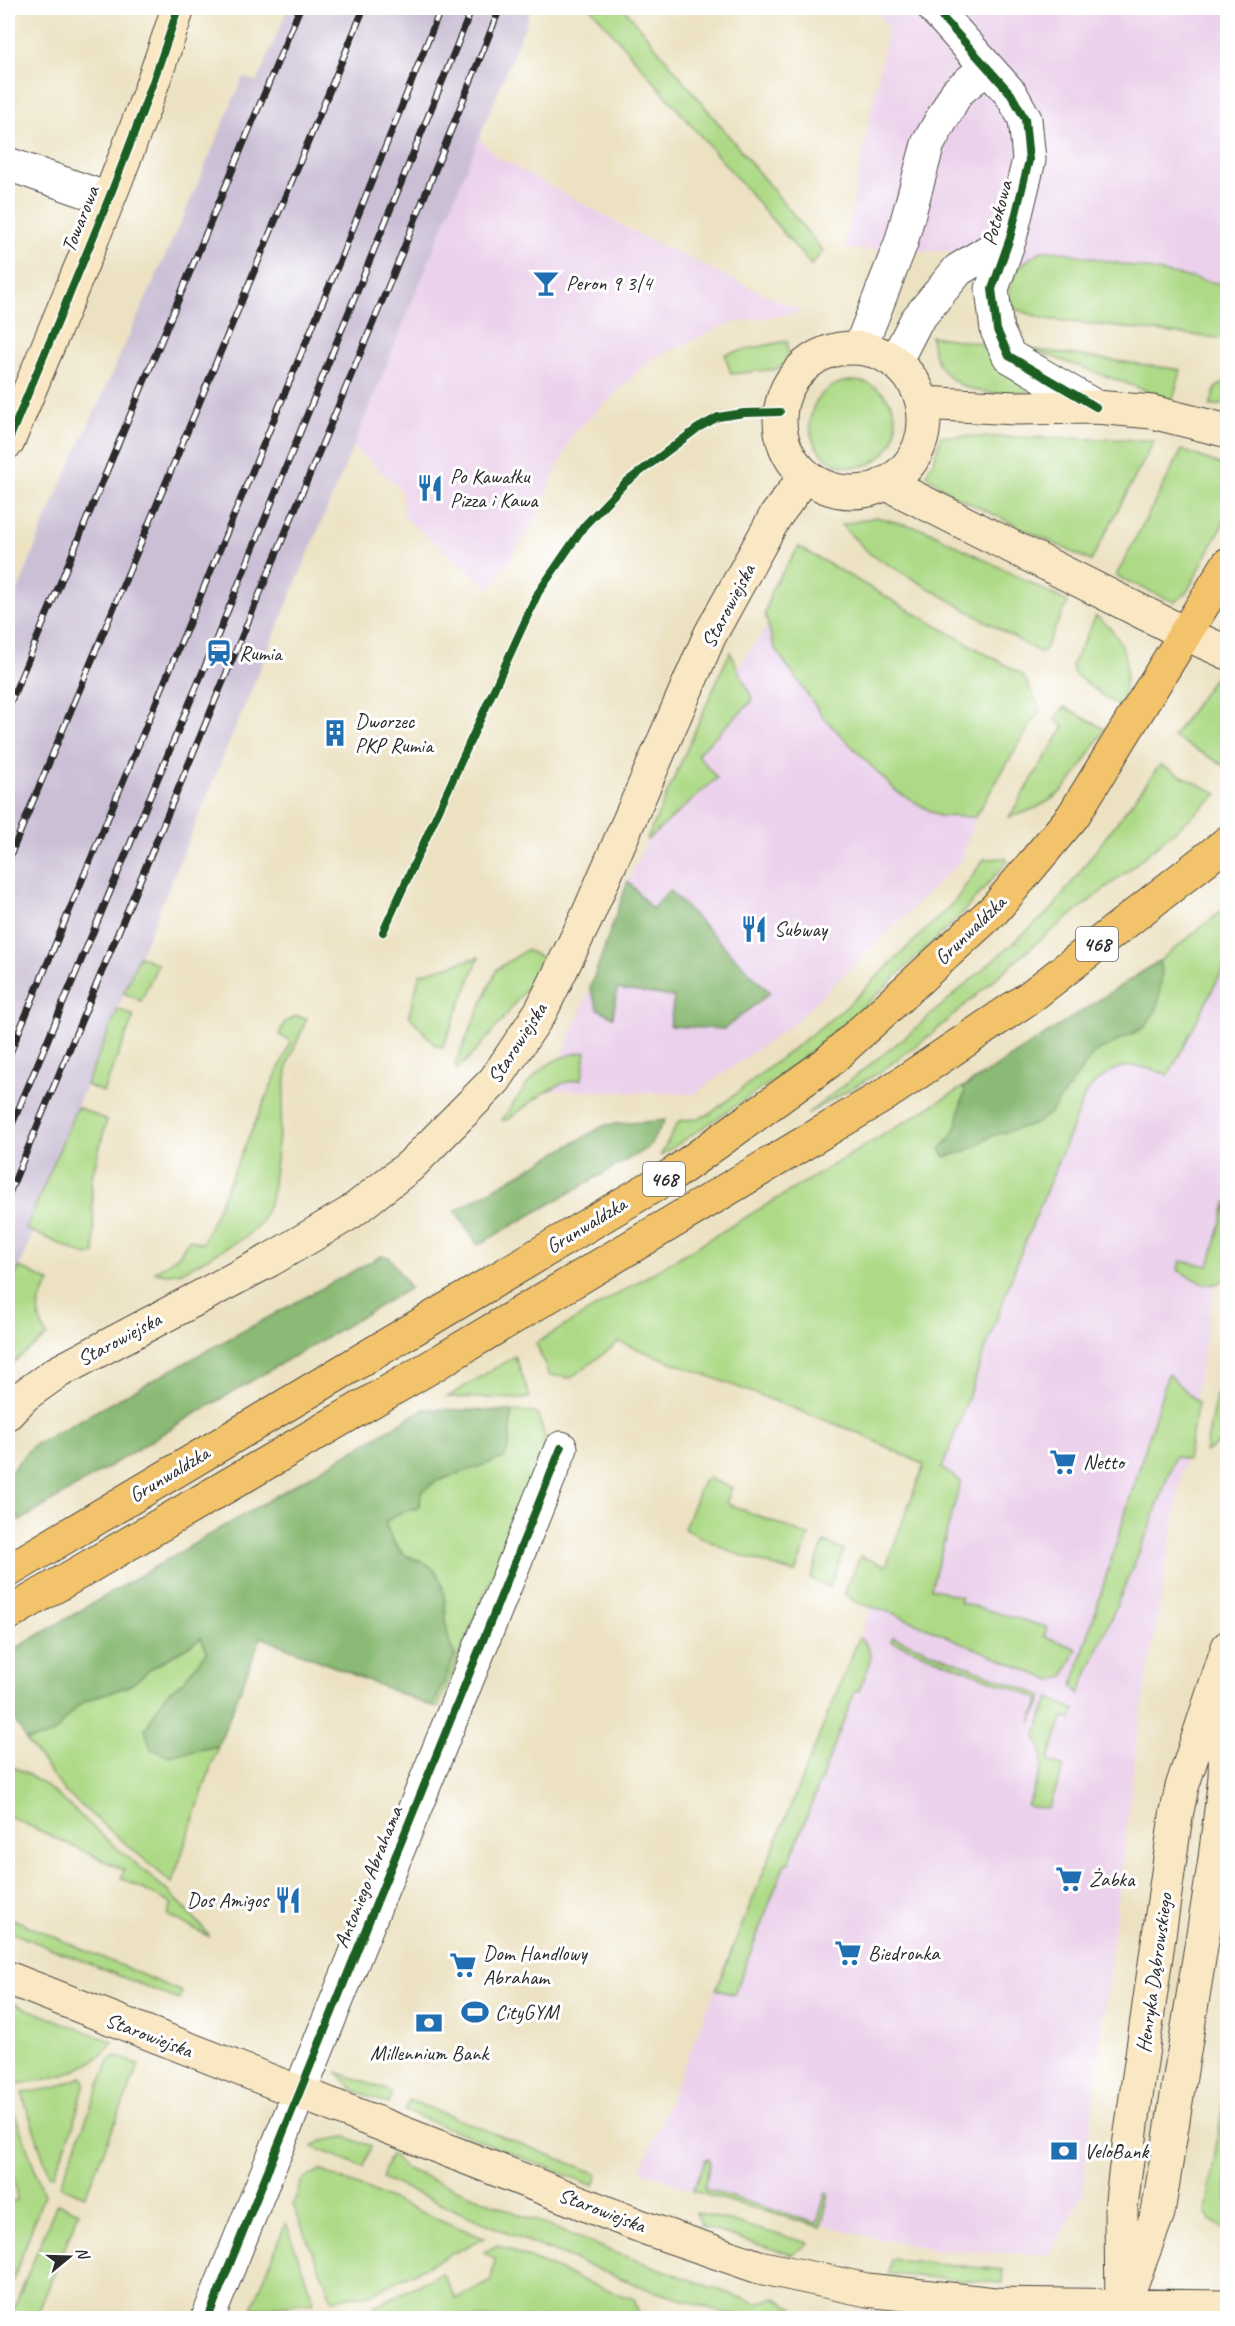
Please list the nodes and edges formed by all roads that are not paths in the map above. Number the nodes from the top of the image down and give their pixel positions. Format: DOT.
graph roads {
  1 [pos="178,8"];
  2 [pos="934,8"];
  3 [pos="986,68"];
  4 [pos="8,164"];
  5 [pos="108,199"];
  6 [pos="1010,238"];
  7 [pos="860,348"];
  8 [pos="895,363"];
  9 [pos="922,403"];
  10 [pos="1096,407"];
  11 [pos="1227,430"];
  12 [pos="8,442"];
  13 [pos="806,475"];
  14 [pos="885,483"];
  15 [pos="1227,564"];
  16 [pos="1186,634"];
  17 [pos="1227,652"];
  18 [pos="1227,842"];
  19 [pos="8,1413"];
  20 [pos="561,1448"];
  21 [pos="8,1570"];
  22 [pos="8,1614"];
  23 [pos="1227,1647"];
  24 [pos="1227,1667"];
  25 [pos="8,1978"];
  26 [pos="299,2091"];
  27 [pos="1227,2307"];
  28 [pos="1123,2312"];
  29 [pos="208,2319"];
  1 -- 5 [label="main road, Towarowa"];
  2 -- 3 [label="street, Potokowa"];
  3 -- 6 [label="street, Potokowa"];
  3 -- 7 [label="street"];
  4 -- 5 [label="street"];
  5 -- 12 [label="main road, Towarowa"];
  6 -- 8 [label="street, Potokowa"];
  6 -- 10 [label="street, Potokowa"];
  7 -- 8 [label="main road"];
  7 -- 13 [label="main road"];
  8 -- 9 [label="main road"];
  9 -- 10 [label="main road"];
  9 -- 14 [label="main road"];
  10 -- 11 [label="main road"];
  13 -- 14 [label="main road"];
  13 -- 19 [label="main road, Starowiejska"];
  14 -- 16 [label="main road"];
  15 -- 16 [label="main road, Grunwaldzka / 468"];
  16 -- 17 [label="main road"];
  16 -- 21 [label="main road, Grunwaldzka / 468"];
  18 -- 22 [label="main road, Grunwaldzka / 468"];
  20 -- 26 [label="street, Antoniego Abrahama"];
  23 -- 28 [label="main road, Henryka Dąbrowskiego"];
  24 -- 28 [label="main road, Henryka Dąbrowskiego"];
  25 -- 26 [label="main road, Starowiejska"];
  26 -- 28 [label="main road, Starowiejska"];
  26 -- 29 [label="street, Antoniego Abrahama"];
  27 -- 28 [label="main road, Starowiejska"];
}
